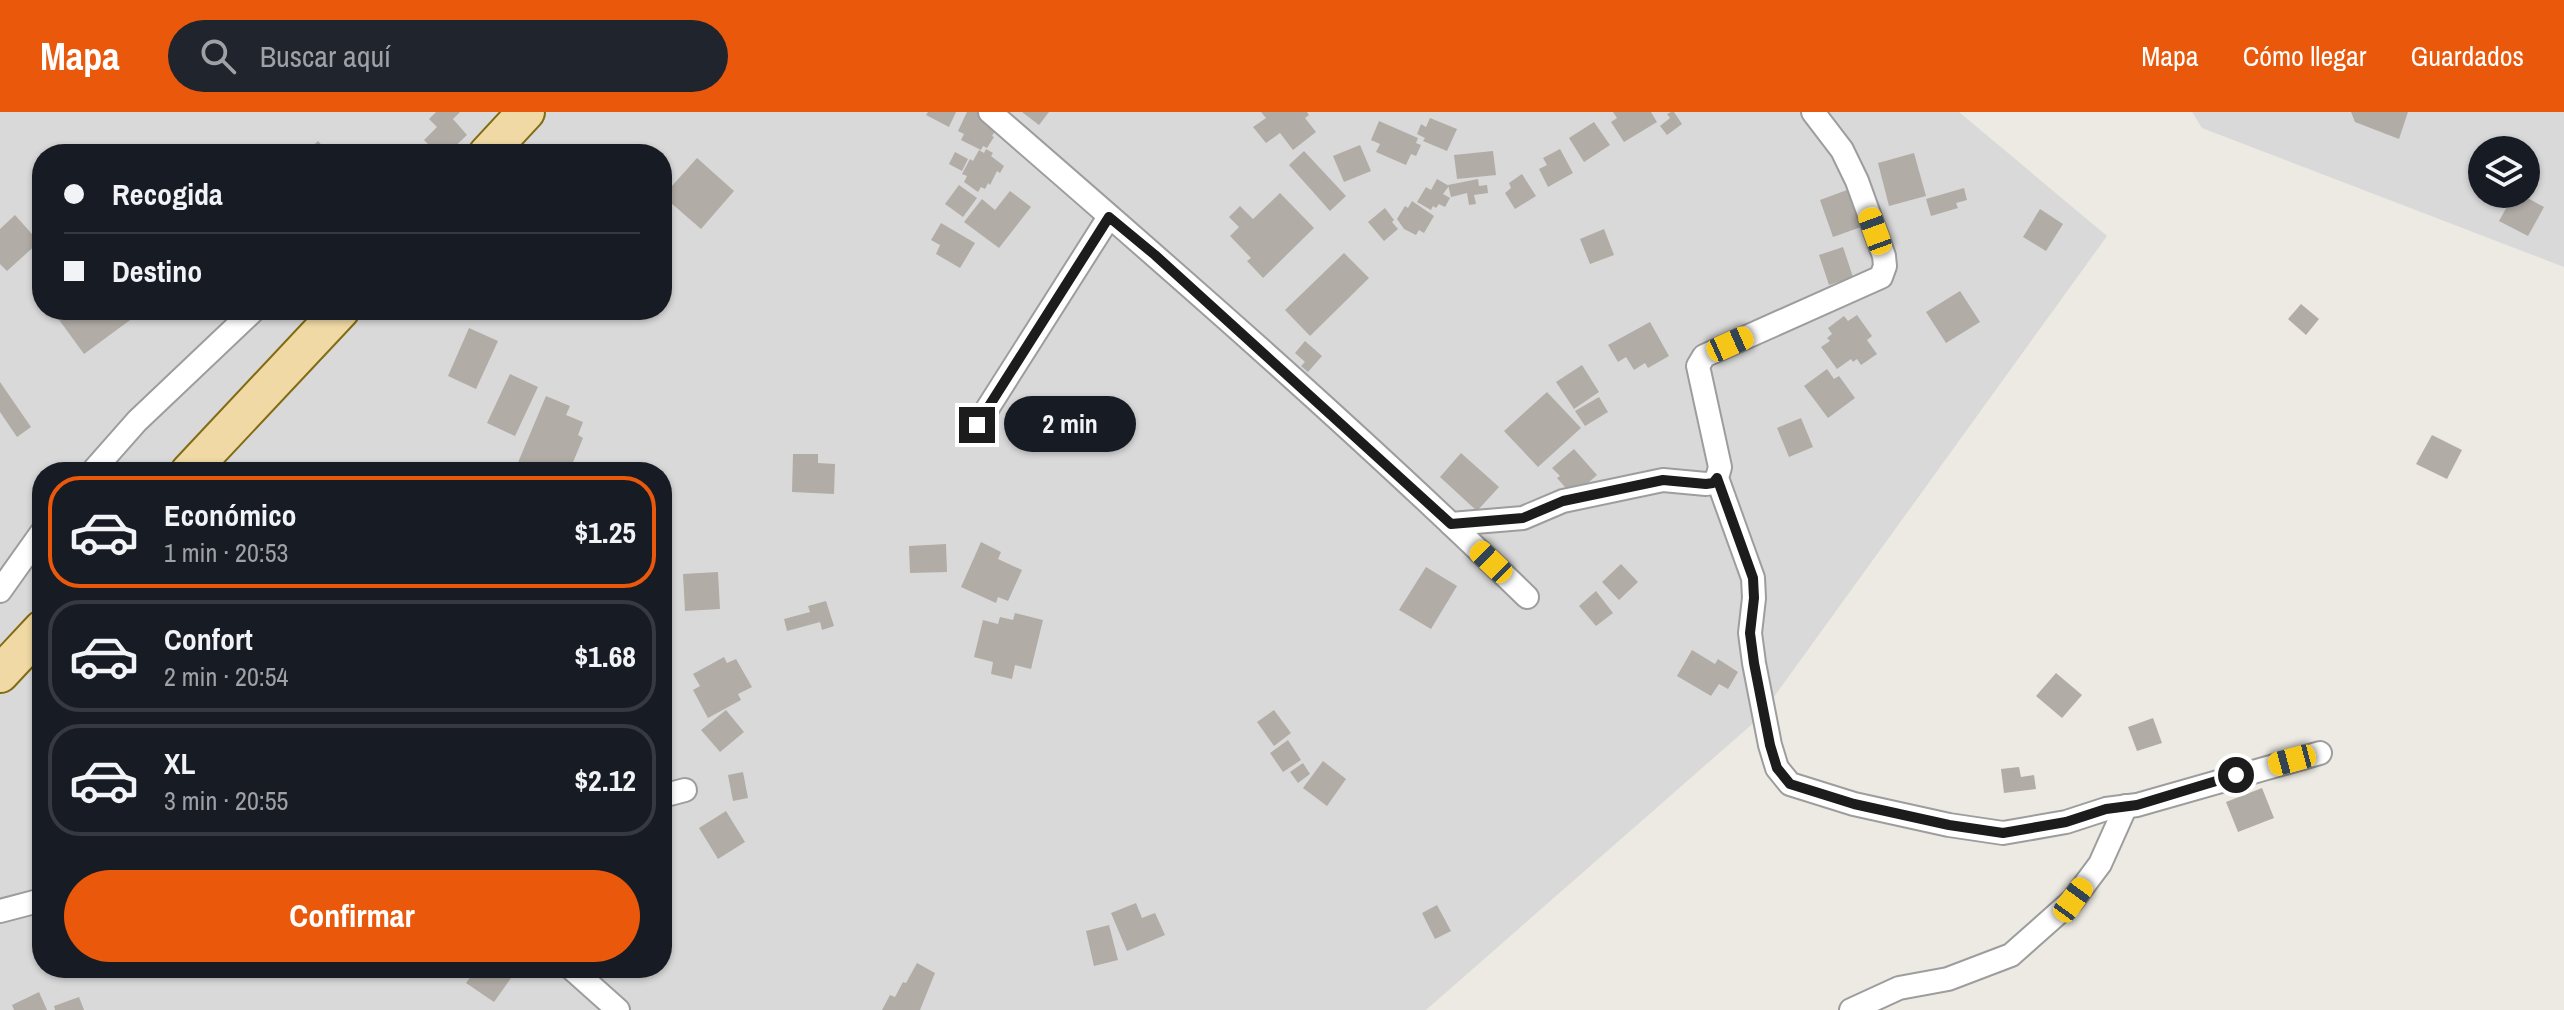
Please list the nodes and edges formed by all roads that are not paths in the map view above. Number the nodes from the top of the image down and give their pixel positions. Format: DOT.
graph roads {
  1 [pos="526,112"];
  2 [pos="990,112"];
  3 [pos="1813,112"];
  4 [pos="496,144"];
  5 [pos="1109,217"];
  6 [pos="243,320"];
  7 [pos="332,320"];
  8 [pos="977,425"];
  9 [pos="101,462"];
  10 [pos="198,462"];
  11 [pos="1717,478"];
  12 [pos="1451,524"];
  13 [pos="32,546"];
  14 [pos="0,591"];
  15 [pos="1527,597"];
  16 [pos="32,640"];
  17 [pos="0,674"];
  18 [pos="2320,753"];
  19 [pos="685,790"];
  20 [pos="672,793"];
  21 [pos="2126,806"];
  22 [pos="32,903"];
  23 [pos="0,911"];
  24 [pos="582,978"];
  25 [pos="618,1010"];
  26 [pos="1851,1010"];
  1 -- 4 [label="main road"];
  2 -- 5 [label="street"];
  3 -- 11 [label="street"];
  5 -- 8 [label="street"];
  5 -- 12 [label="street"];
  6 -- 9 [label="street"];
  7 -- 10 [label="main road"];
  11 -- 12 [label="street"];
  11 -- 21 [label="street"];
  12 -- 15 [label="street"];
  13 -- 14 [label="street"];
  16 -- 17 [label="main road"];
  18 -- 21 [label="street"];
  19 -- 20 [label="street"];
  21 -- 26 [label="street"];
  22 -- 23 [label="street"];
  24 -- 25 [label="street"];
}
